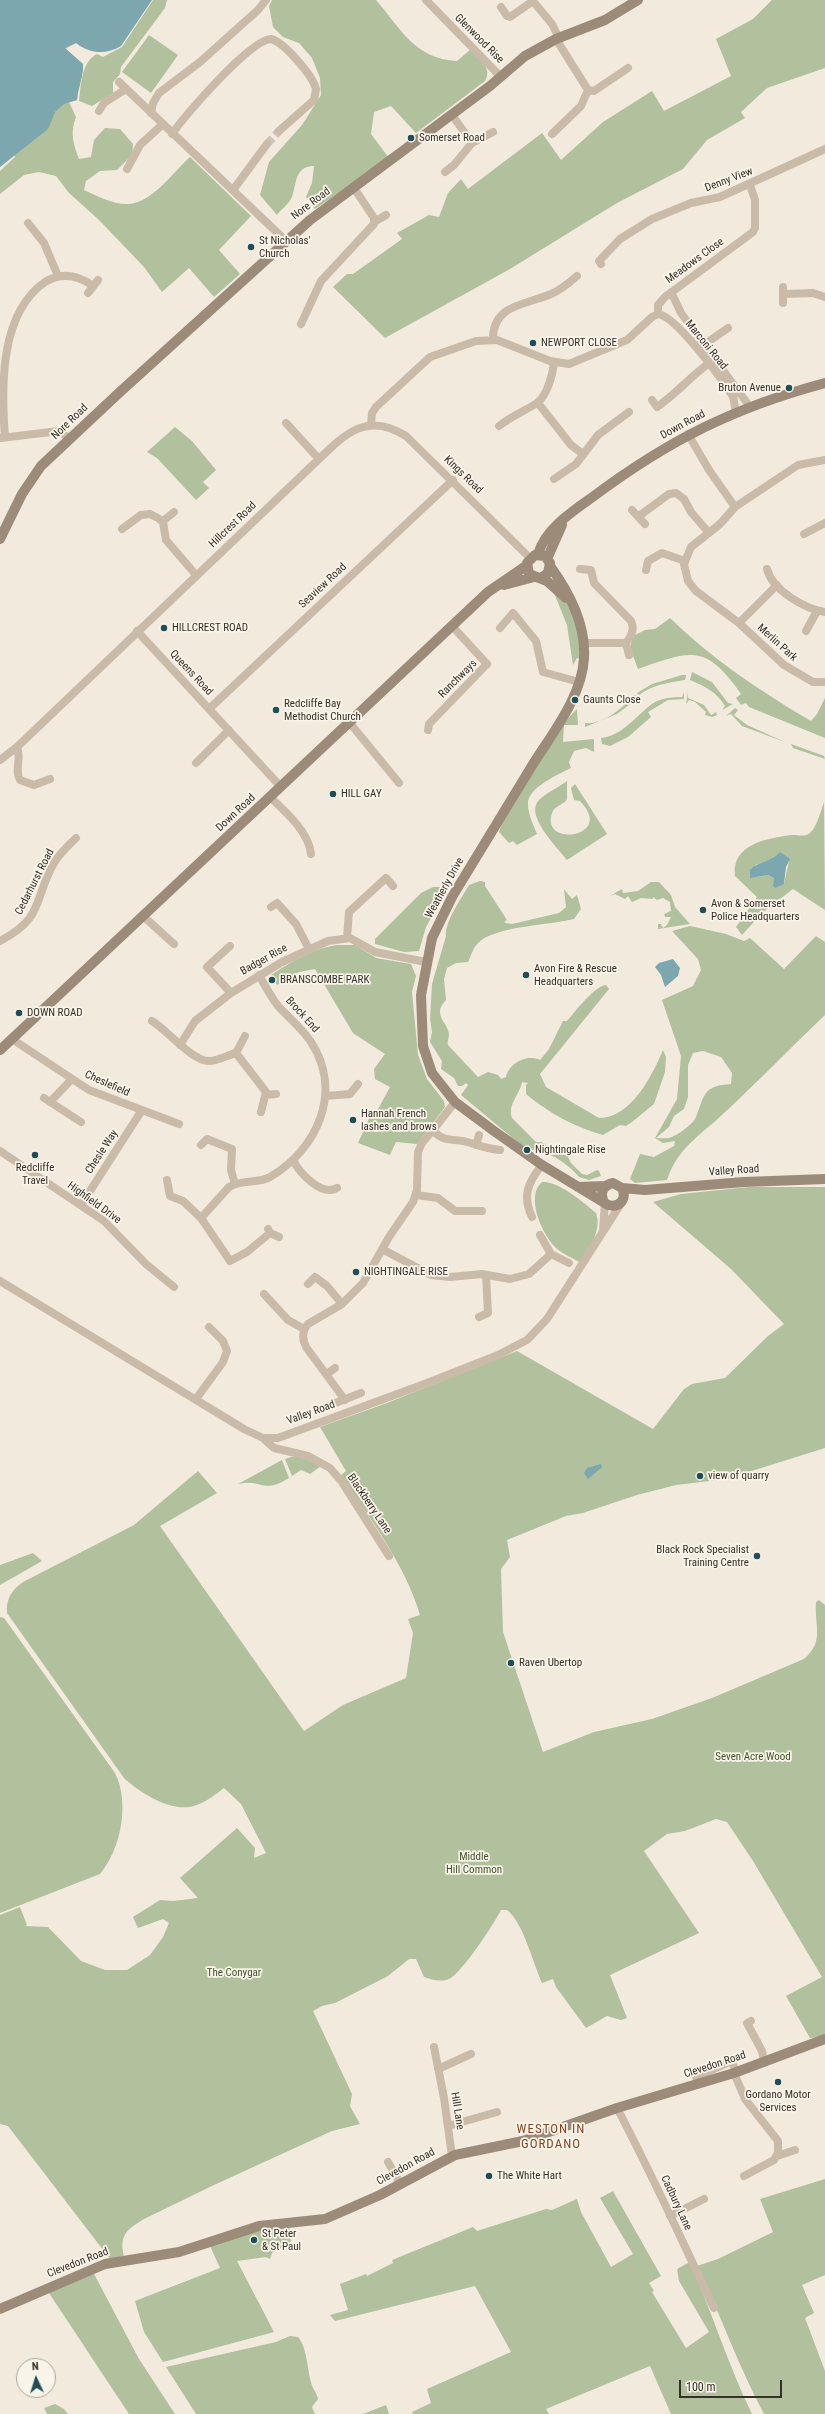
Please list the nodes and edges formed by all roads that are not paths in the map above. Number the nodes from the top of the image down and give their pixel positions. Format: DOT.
graph roads {
  1 [pos="266,0"];
  2 [pos="426,0"];
  3 [pos="638,0"];
  4 [pos="533,1"];
  5 [pos="501,7"];
  6 [pos="557,39"];
  7 [pos="628,68"];
  8 [pos="500,76"];
  9 [pos="119,82"];
  10 [pos="126,88"];
  11 [pos="588,90"];
  12 [pos="99,107"];
  13 [pos="152,113"];
  14 [pos="452,115"];
  15 [pos="163,124"];
  16 [pos="279,131"];
  17 [pos="493,132"];
  18 [pos="172,134"];
  19 [pos="552,134"];
  20 [pos="472,143"];
  21 [pos="267,144"];
  22 [pos="825,149"];
  23 [pos="127,169"];
  24 [pos="445,172"];
  25 [pos="750,185"];
  26 [pos="354,188"];
  27 [pos="233,190"];
  28 [pos="386,215"];
  29 [pos="374,222"];
  30 [pos="28,223"];
  31 [pos="285,240"];
  32 [pos="601,264"];
  33 [pos="58,276"];
  34 [pos="571,278"];
  35 [pos="93,286"];
  36 [pos="671,292"];
  37 [pos="825,297"];
  38 [pos="783,303"];
  39 [pos="658,314"];
  40 [pos="301,319"];
  41 [pos="728,328"];
  42 [pos="493,339"];
  43 [pos="705,344"];
  44 [pos="554,362"];
  45 [pos="708,364"];
  46 [pos="825,383"];
  47 [pos="652,400"];
  48 [pos="538,402"];
  49 [pos="750,407"];
  50 [pos="736,412"];
  51 [pos="622,413"];
  52 [pos="286,423"];
  53 [pos="371,425"];
  54 [pos="499,426"];
  55 [pos="688,434"];
  56 [pos="3,438"];
  57 [pos="70,438"];
  58 [pos="583,454"];
  59 [pos="319,459"];
  60 [pos="825,460"];
  61 [pos="558,465"];
  62 [pos="563,472"];
  63 [pos="554,479"];
  64 [pos="453,480"];
  65 [pos="735,508"];
  66 [pos="632,510"];
  67 [pos="174,512"];
  68 [pos="639,516"];
  69 [pos="567,517"];
  70 [pos="163,521"];
  71 [pos="825,523"];
  72 [pos="645,524"];
  73 [pos="122,529"];
  74 [pos="709,533"];
  75 [pos="0,539"];
  76 [pos="814,539"];
  77 [pos="531,559"];
  78 [pos="685,561"];
  79 [pos="549,562"];
  80 [pos="580,569"];
  81 [pos="767,569"];
  82 [pos="646,570"];
  83 [pos="196,575"];
  84 [pos="538,577"];
  85 [pos="777,585"];
  86 [pos="488,592"];
  87 [pos="571,604"];
  88 [pos="821,612"];
  89 [pos="739,623"];
  90 [pos="452,626"];
  91 [pos="500,628"];
  92 [pos="137,631"];
  93 [pos="806,631"];
  94 [pos="584,642"];
  95 [pos="626,643"];
  96 [pos="629,655"];
  97 [pos="543,672"];
  98 [pos="536,678"];
  99 [pos="579,682"];
  100 [pos="825,682"];
  101 [pos="209,709"];
  102 [pos="349,722"];
  103 [pos="428,730"];
  104 [pos="230,732"];
  105 [pos="17,747"];
  106 [pos="0,760"];
  107 [pos="205,760"];
  108 [pos="196,763"];
  109 [pos="50,779"];
  110 [pos="399,783"];
  111 [pos="281,786"];
  112 [pos="270,797"];
  113 [pos="76,838"];
  114 [pos="312,849"];
  115 [pos="393,886"];
  116 [pos="277,903"];
  117 [pos="143,916"];
  118 [pos="346,938"];
  119 [pos="0,941"];
  120 [pos="174,944"];
  121 [pos="230,946"];
  122 [pos="309,949"];
  123 [pos="426,962"];
  124 [pos="259,975"];
  125 [pos="231,993"];
  126 [pos="157,1021"];
  127 [pos="245,1036"];
  128 [pos="12,1039"];
  129 [pos="180,1045"];
  130 [pos="0,1050"];
  131 [pos="236,1053"];
  132 [pos="72,1079"];
  133 [pos="358,1084"];
  134 [pos="276,1094"];
  135 [pos="266,1095"];
  136 [pos="326,1096"];
  137 [pos="455,1102"];
  138 [pos="142,1110"];
  139 [pos="261,1112"];
  140 [pos="81,1122"];
  141 [pos="179,1124"];
  142 [pos="433,1130"];
  143 [pos="479,1135"];
  144 [pos="205,1139"];
  145 [pos="476,1145"];
  146 [pos="500,1150"];
  147 [pos="0,1151"];
  148 [pos="293,1160"];
  149 [pos="542,1165"];
  150 [pos="825,1179"];
  151 [pos="167,1180"];
  152 [pos="235,1184"];
  153 [pos="606,1186"];
  154 [pos="578,1187"];
  155 [pos="622,1188"];
  156 [pos="645,1190"];
  157 [pos="331,1191"];
  158 [pos="416,1195"];
  159 [pos="623,1200"];
  160 [pos="604,1201"];
  161 [pos="81,1205"];
  162 [pos="528,1209"];
  163 [pos="482,1211"];
  164 [pos="520,1213"];
  165 [pos="532,1217"];
  166 [pos="201,1218"];
  167 [pos="602,1230"];
  168 [pos="540,1235"];
  169 [pos="279,1237"];
  170 [pos="382,1249"];
  171 [pos="551,1254"];
  172 [pos="569,1263"];
  173 [pos="486,1275"];
  174 [pos="0,1280"];
  175 [pos="308,1284"];
  176 [pos="174,1287"];
  177 [pos="264,1294"];
  178 [pos="342,1304"];
  179 [pos="479,1317"];
  180 [pos="209,1327"];
  181 [pos="304,1329"];
  182 [pos="335,1368"];
  183 [pos="327,1374"];
  184 [pos="362,1393"];
  185 [pos="196,1399"];
  186 [pos="345,1400"];
  187 [pos="325,1407"];
  188 [pos="263,1438"];
  189 [pos="389,1556"];
  190 [pos="751,2021"];
  191 [pos="825,2039"];
  192 [pos="434,2047"];
  193 [pos="471,2054"];
  194 [pos="764,2061"];
  195 [pos="438,2069"];
  196 [pos="735,2072"];
  197 [pos="701,2073"];
  198 [pos="617,2108"];
  199 [pos="497,2112"];
  200 [pos="448,2126"];
  201 [pos="777,2139"];
  202 [pos="452,2156"];
  203 [pos="777,2156"];
  204 [pos="388,2162"];
  205 [pos="744,2176"];
  206 [pos="401,2185"];
  207 [pos="704,2199"];
  208 [pos="670,2216"];
  209 [pos="714,2308"];
  210 [pos="0,2309"];
  1 -- 13 [label="street"];
  2 -- 8 [label="street, Glenwood Rise"];
  3 -- 6 [label="street, Nore Road"];
  4 -- 5 [label="street"];
  4 -- 6 [label="street"];
  6 -- 8 [label="street, Nore Road"];
  6 -- 11 [label="street"];
  7 -- 11 [label="street"];
  8 -- 14 [label="street, Nore Road"];
  9 -- 10 [label="street"];
  10 -- 12 [label="street"];
  10 -- 13 [label="street"];
  11 -- 19 [label="street"];
  13 -- 15 [label="street"];
  14 -- 20 [label="street"];
  14 -- 26 [label="street, Nore Road"];
  15 -- 18 [label="street"];
  15 -- 23 [label="street"];
  16 -- 18 [label="street"];
  17 -- 20 [label="street"];
  18 -- 27 [label="street"];
  20 -- 24 [label="street"];
  21 -- 27 [label="street"];
  22 -- 25 [label="street, Denny View"];
  25 -- 32 [label="street, Denny View"];
  25 -- 36 [label="street, Meadows Close"];
  26 -- 29 [label="street"];
  26 -- 31 [label="street, Nore Road"];
  27 -- 31 [label="street"];
  28 -- 29 [label="street"];
  29 -- 40 [label="street"];
  30 -- 33 [label="street"];
  31 -- 57 [label="street, Nore Road"];
  33 -- 35 [label="street"];
  33 -- 56 [label="street"];
  34 -- 42 [label="street"];
  36 -- 39 [label="street, Meadows Close"];
  36 -- 43 [label="street"];
  37 -- 38 [label="street"];
  39 -- 44 [label="street"];
  39 -- 45 [label="street, Marconi Road"];
  41 -- 43 [label="street"];
  42 -- 44 [label="street"];
  42 -- 53 [label="street"];
  43 -- 49 [label="street"];
  44 -- 48 [label="street"];
  45 -- 47 [label="street"];
  45 -- 50 [label="street, Marconi Road"];
  46 -- 49 [label="street, Down Road"];
  48 -- 54 [label="street"];
  48 -- 58 [label="street"];
  49 -- 50 [label="street, Down Road"];
  50 -- 55 [label="street, Down Road"];
  51 -- 58 [label="street"];
  52 -- 59 [label="street"];
  53 -- 59 [label="street, Hillcrest Road"];
  53 -- 64 [label="street, Kings Road"];
  55 -- 65 [label="street"];
  55 -- 69 [label="street, Down Road"];
  56 -- 57 [label="street"];
  57 -- 75 [label="street, Nore Road"];
  58 -- 62 [label="street"];
  59 -- 83 [label="street, Hillcrest Road"];
  60 -- 65 [label="street"];
  61 -- 62 [label="street"];
  62 -- 63 [label="street"];
  64 -- 77 [label="street, Kings Road"];
  64 -- 101 [label="street, Seaview Road"];
  65 -- 74 [label="street"];
  66 -- 68 [label="street"];
  67 -- 70 [label="street"];
  68 -- 72 [label="street"];
  68 -- 74 [label="street"];
  69 -- 77 [label="street, Down Road"];
  69 -- 79 [label="street, Down Road"];
  70 -- 73 [label="street"];
  70 -- 83 [label="street"];
  71 -- 76 [label="street"];
  74 -- 78 [label="street"];
  77 -- 79 [label="street"];
  77 -- 84 [label="street"];
  77 -- 86 [label="street, Down Road"];
  78 -- 82 [label="street"];
  78 -- 89 [label="street, Merlin Park"];
  79 -- 84 [label="street, Down Road"];
  79 -- 87 [label="street, Weatherly Drive"];
  80 -- 95 [label="street"];
  81 -- 85 [label="street"];
  83 -- 92 [label="street, Hillcrest Road"];
  84 -- 86 [label="street, Down Road"];
  84 -- 87 [label="street, Weatherly Drive"];
  85 -- 88 [label="street"];
  85 -- 89 [label="street, Merlin Park"];
  86 -- 90 [label="street, Down Road"];
  87 -- 94 [label="street, Weatherly Drive"];
  88 -- 93 [label="street"];
  89 -- 100 [label="street, Merlin Park"];
  90 -- 102 [label="street, Down Road"];
  90 -- 103 [label="street, Ranchways"];
  91 -- 97 [label="street"];
  92 -- 101 [label="street, Queens Road"];
  92 -- 105 [label="street, Hillcrest Road"];
  94 -- 95 [label="street"];
  94 -- 99 [label="street, Weatherly Drive"];
  95 -- 96 [label="street"];
  97 -- 98 [label="street"];
  97 -- 99 [label="street"];
  99 -- 123 [label="street, Weatherly Drive"];
  101 -- 104 [label="street, Queens Road"];
  102 -- 110 [label="street"];
  102 -- 111 [label="street, Down Road"];
  104 -- 107 [label="street"];
  104 -- 108 [label="street"];
  104 -- 111 [label="street, Queens Road"];
  105 -- 106 [label="street, Hillcrest Road"];
  105 -- 109 [label="street"];
  111 -- 112 [label="street, Down Road"];
  112 -- 114 [label="street"];
  112 -- 117 [label="street, Down Road"];
  113 -- 119 [label="street, Cedarhurst Road"];
  115 -- 118 [label="street"];
  116 -- 122 [label="street"];
  117 -- 120 [label="street"];
  117 -- 128 [label="street, Down Road"];
  118 -- 122 [label="street, Badger Rise"];
  118 -- 123 [label="street"];
  121 -- 125 [label="street"];
  122 -- 124 [label="street, Badger Rise"];
  123 -- 137 [label="street, Weatherly Drive"];
  124 -- 125 [label="street, Badger Rise"];
  124 -- 136 [label="street, Brock End"];
  125 -- 129 [label="street, Badger Rise"];
  126 -- 129 [label="street"];
  127 -- 131 [label="street"];
  128 -- 130 [label="street, Down Road"];
  128 -- 132 [label="street, Cheslefield"];
  129 -- 131 [label="street"];
  131 -- 135 [label="street"];
  132 -- 138 [label="street, Cheslefield"];
  132 -- 140 [label="street"];
  133 -- 136 [label="street"];
  134 -- 135 [label="street"];
  135 -- 139 [label="street"];
  136 -- 148 [label="street, Brock End"];
  137 -- 142 [label="street"];
  137 -- 149 [label="street, Weatherly Drive"];
  138 -- 141 [label="street, Cheslefield"];
  138 -- 161 [label="street, Chesle Way"];
  142 -- 145 [label="street"];
  142 -- 158 [label="street"];
  143 -- 145 [label="street"];
  144 -- 152 [label="street"];
  145 -- 146 [label="street"];
  147 -- 161 [label="street, Highfield Drive"];
  148 -- 152 [label="street, Brock End"];
  148 -- 157 [label="street"];
  149 -- 154 [label="street, Weatherly Drive"];
  149 -- 162 [label="street"];
  150 -- 156 [label="street, Valley Road"];
  151 -- 166 [label="street"];
  152 -- 166 [label="street, Brock End"];
  153 -- 154 [label="street"];
  153 -- 155 [label="street, Valley Road"];
  153 -- 160 [label="street, Valley Road"];
  154 -- 160 [label="street, Weatherly Drive"];
  155 -- 156 [label="street, Valley Road"];
  155 -- 159 [label="street"];
  156 -- 159 [label="street, Valley Road"];
  158 -- 163 [label="street"];
  158 -- 170 [label="street"];
  159 -- 160 [label="street, Valley Road"];
  159 -- 167 [label="street, Valley Road"];
  160 -- 167 [label="street, Valley Road"];
  161 -- 176 [label="street, Highfield Drive"];
  162 -- 164 [label="street"];
  162 -- 165 [label="street"];
  166 -- 169 [label="street"];
  167 -- 188 [label="street, Valley Road"];
  168 -- 171 [label="street"];
  170 -- 173 [label="street"];
  170 -- 178 [label="street"];
  171 -- 172 [label="street"];
  171 -- 173 [label="street"];
  173 -- 179 [label="street"];
  174 -- 185 [label="street"];
  175 -- 178 [label="street"];
  177 -- 181 [label="street"];
  178 -- 181 [label="street"];
  180 -- 185 [label="street"];
  181 -- 183 [label="street"];
  182 -- 183 [label="street"];
  183 -- 186 [label="street"];
  184 -- 186 [label="street"];
  185 -- 188 [label="street"];
  186 -- 187 [label="street"];
  188 -- 189 [label="street, Blackberry Lane"];
  190 -- 194 [label="street"];
  191 -- 194 [label="street, Clevedon Road"];
  192 -- 195 [label="street, Hill Lane"];
  193 -- 195 [label="street"];
  194 -- 196 [label="street, Clevedon Road"];
  195 -- 200 [label="street, Hill Lane"];
  196 -- 197 [label="street"];
  196 -- 198 [label="street, Clevedon Road"];
  196 -- 201 [label="street"];
  198 -- 202 [label="street, Clevedon Road"];
  198 -- 208 [label="street, Cadbury Lane"];
  199 -- 200 [label="street"];
  200 -- 202 [label="street, Hill Lane"];
  201 -- 203 [label="street"];
  201 -- 203 [label="street"];
  202 -- 206 [label="street, Clevedon Road"];
  203 -- 205 [label="street"];
  204 -- 206 [label="street"];
  206 -- 210 [label="street, Clevedon Road"];
  207 -- 208 [label="street"];
  208 -- 209 [label="street, Cadbury Lane"];
}
